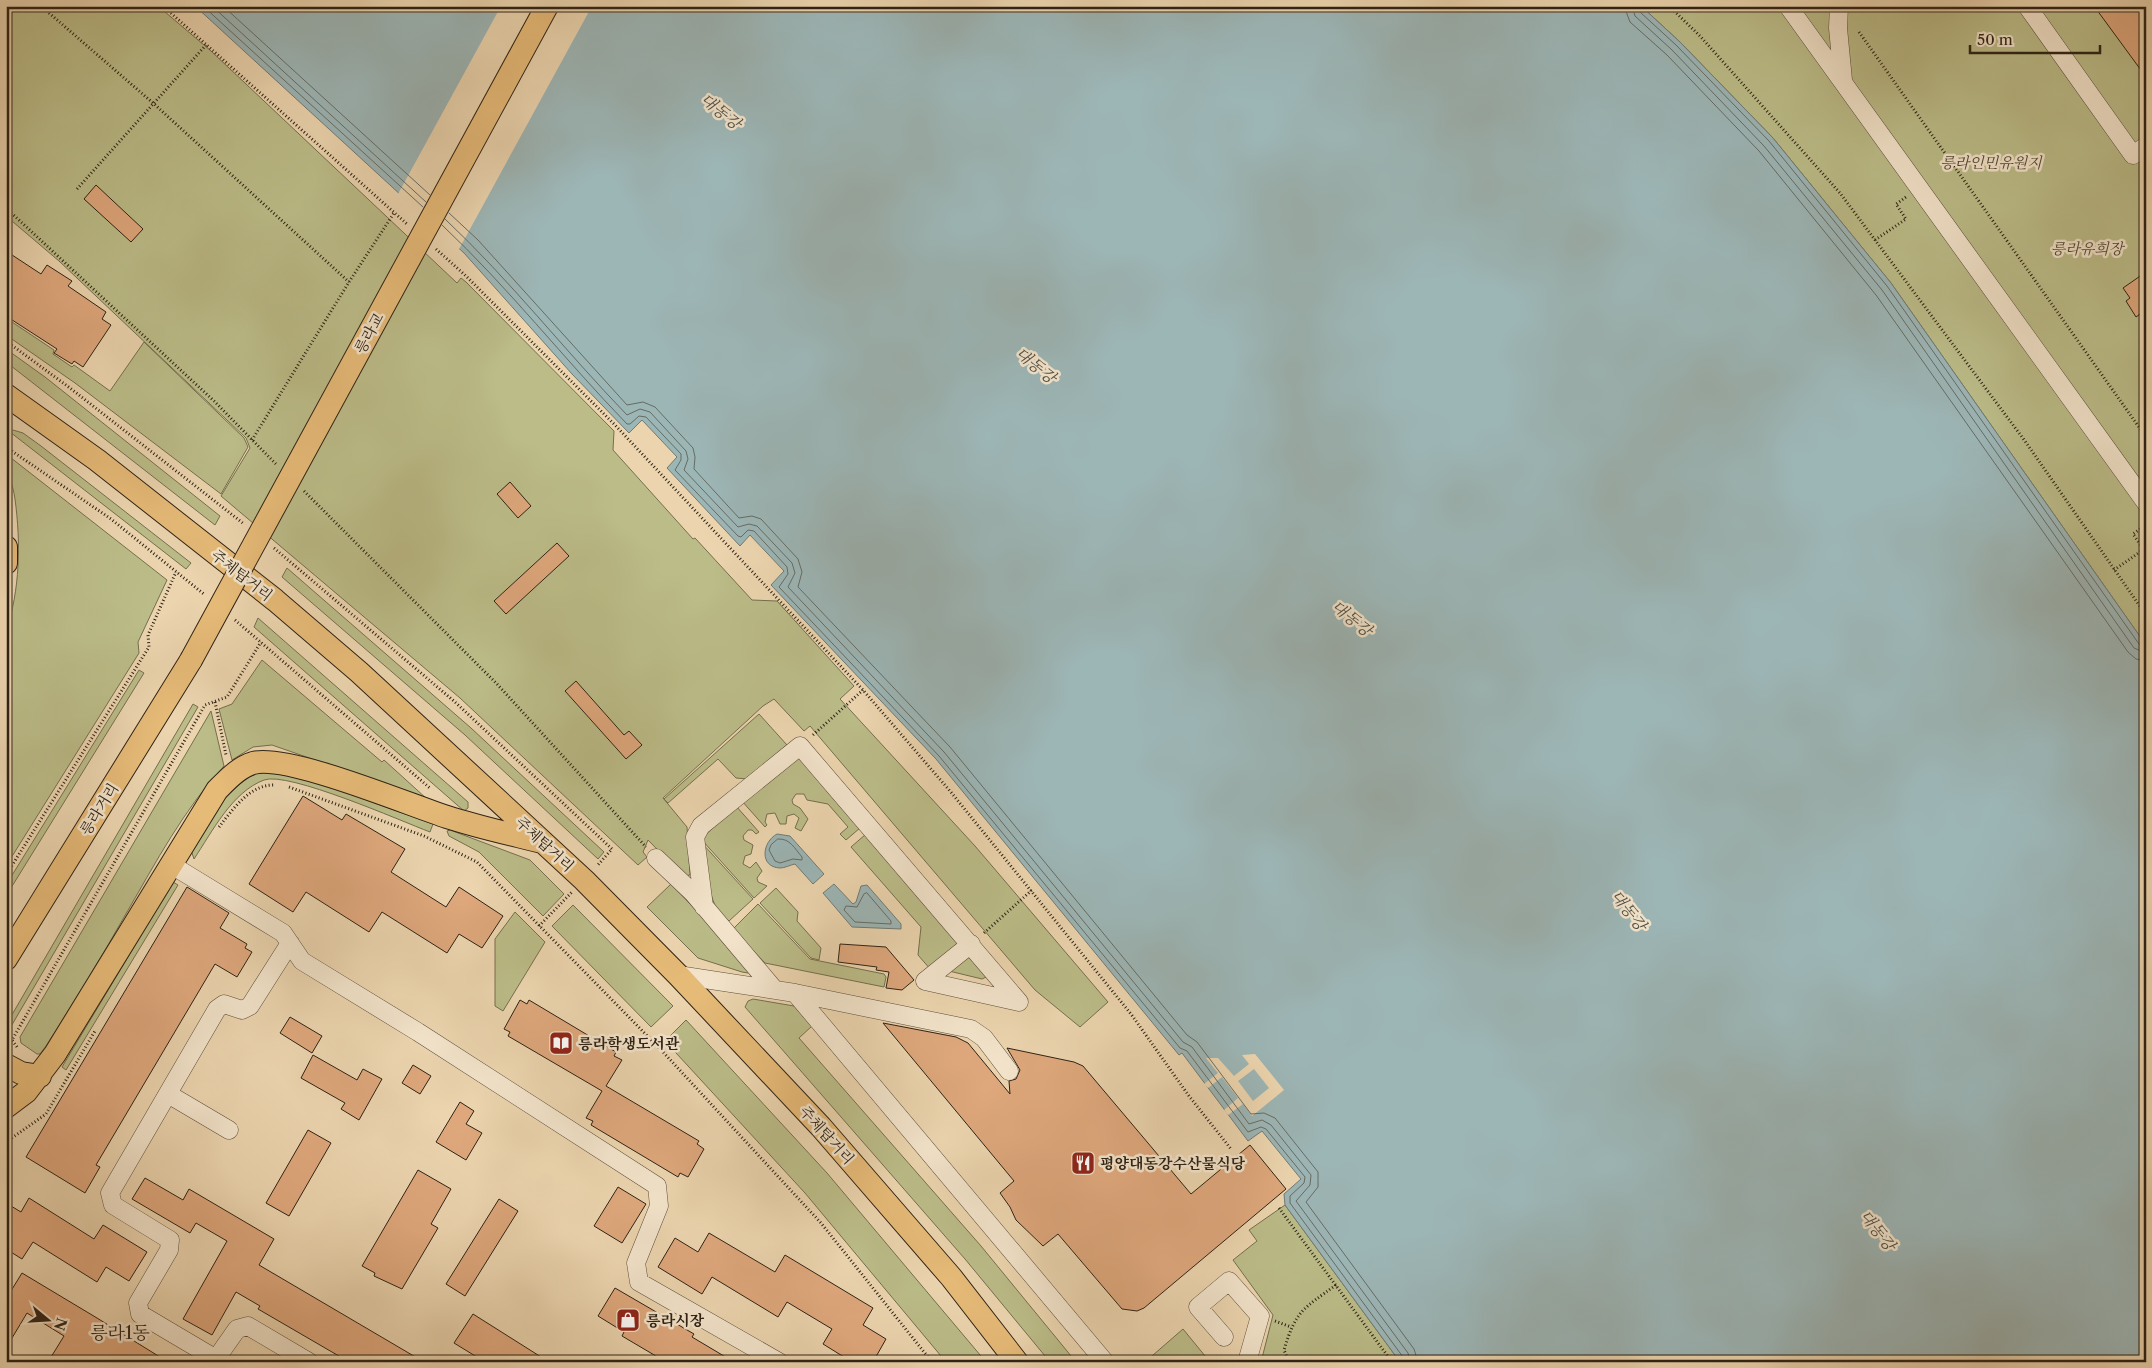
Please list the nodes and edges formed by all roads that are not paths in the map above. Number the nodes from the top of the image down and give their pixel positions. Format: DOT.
graph roads {
  1 [pos="547,6"];
  2 [pos="1788,6"];
  3 [pos="1839,6"];
  4 [pos="2027,6"];
  5 [pos="1843,81"];
  6 [pos="2146,146"];
  7 [pos="6,396"];
  8 [pos="29,412"];
  9 [pos="6,416"];
  10 [pos="2146,503"];
  11 [pos="6,548"];
  12 [pos="6,563"];
  13 [pos="192,660"];
  14 [pos="544,842"];
  15 [pos="656,858"];
  16 [pos="170,864"];
  17 [pos="704,907"];
  18 [pos="290,943"];
  19 [pos="971,944"];
  20 [pos="6,958"];
  21 [pos="678,975"];
  22 [pos="774,988"];
  23 [pos="795,993"];
  24 [pos="6,1065"];
  25 [pos="43,1071"];
  26 [pos="1008,1071"];
  27 [pos="168,1094"];
  28 [pos="6,1107"];
  29 [pos="229,1130"];
  30 [pos="1224,1337"];
  31 [pos="215,1360"];
  32 [pos="309,1362"];
  33 [pos="779,1362"];
  34 [pos="1017,1362"];
  35 [pos="1105,1362"];
  36 [pos="1247,1362"];
  1 -- 13 [label="main road, 릉라교, bridge"];
  2 -- 5 [label="street"];
  3 -- 5 [label="street"];
  4 -- 6 [label="street"];
  5 -- 10 [label="street"];
  7 -- 8 [label="main road, 주체탑거리"];
  8 -- 9 [label="main road"];
  8 -- 14 [label="main road, 주체탑거리"];
  11 -- 12 [label="main road"];
  13 -- 20 [label="main road, 릉라거리"];
  14 -- 16 [label="main road"];
  14 -- 21 [label="main road, 주체탑거리"];
  15 -- 17 [label="street"];
  16 -- 18 [label="street"];
  16 -- 25 [label="main road"];
  17 -- 19 [label="street"];
  17 -- 22 [label="street"];
  18 -- 27 [label="street"];
  18 -- 33 [label="street"];
  19 -- 19 [label="street"];
  21 -- 22 [label="street"];
  21 -- 34 [label="main road, 주체탑거리"];
  22 -- 23 [label="street"];
  23 -- 26 [label="street"];
  23 -- 35 [label="street"];
  24 -- 25 [label="main road"];
  25 -- 28 [label="main road"];
  27 -- 29 [label="street"];
  27 -- 31 [label="street"];
  30 -- 36 [label="street"];
  31 -- 32 [label="street"];
}
